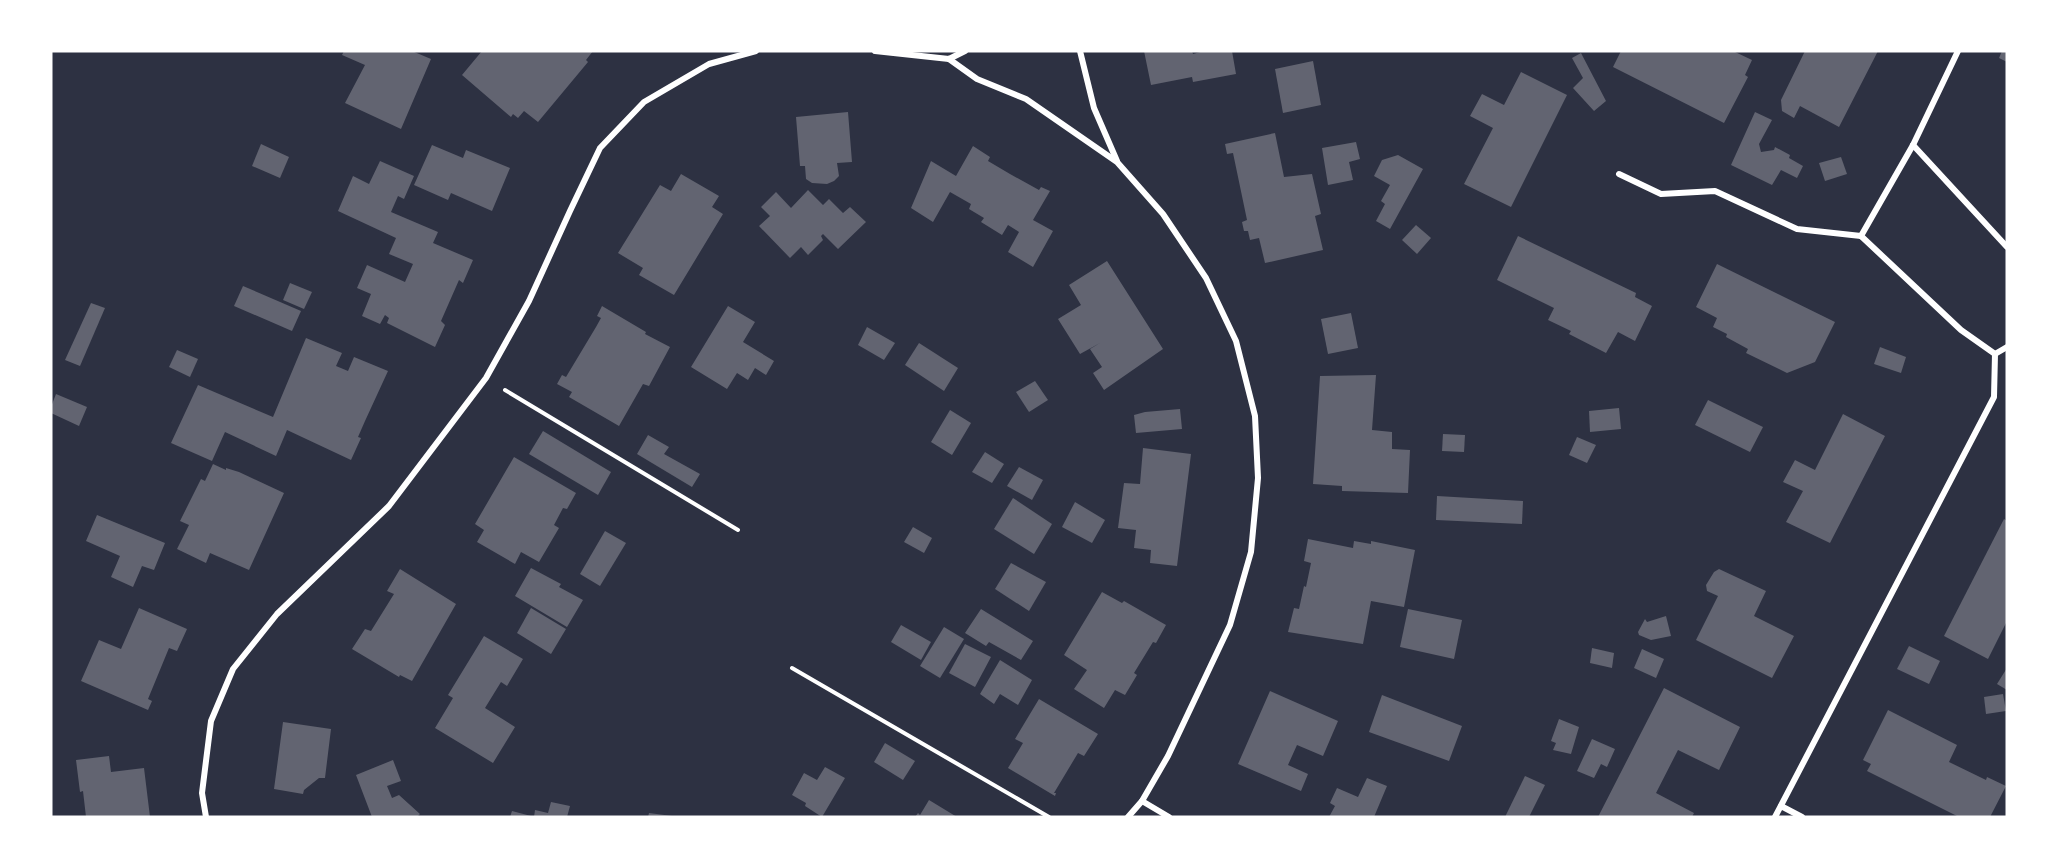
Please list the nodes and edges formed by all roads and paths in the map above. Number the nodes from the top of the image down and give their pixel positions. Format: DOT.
graph roads {
  1 [pos="756,51"];
  2 [pos="876,51"];
  3 [pos="965,51"];
  4 [pos="1080,51"];
  5 [pos="1958,51"];
  6 [pos="948,60"];
  7 [pos="1914,145"];
  8 [pos="1117,162"];
  9 [pos="1619,174"];
  10 [pos="1861,237"];
  11 [pos="2007,246"];
  12 [pos="2007,347"];
  13 [pos="1995,354"];
  14 [pos="486,378"];
  15 [pos="738,530"];
  16 [pos="792,668"];
  17 [pos="1142,801"];
  18 [pos="1781,806"];
  19 [pos="206,817"];
  20 [pos="1049,817"];
  21 [pos="1128,817"];
  22 [pos="1169,817"];
  23 [pos="1775,817"];
  24 [pos="1802,817"];
  1 -- 14 [label="street"];
  2 -- 6 [label="street"];
  3 -- 6 [label="street"];
  4 -- 8 [label="street"];
  5 -- 7 [label="street"];
  6 -- 8 [label="street"];
  7 -- 10 [label="street"];
  7 -- 11 [label="street"];
  8 -- 17 [label="street"];
  9 -- 10 [label="street"];
  10 -- 13 [label="street"];
  12 -- 13 [label="street"];
  13 -- 18 [label="street"];
  14 -- 15 [label="path"];
  14 -- 19 [label="street"];
  16 -- 20 [label="path"];
  17 -- 21 [label="street"];
  17 -- 22 [label="street"];
  18 -- 23 [label="street"];
  18 -- 24 [label="street"];
}
